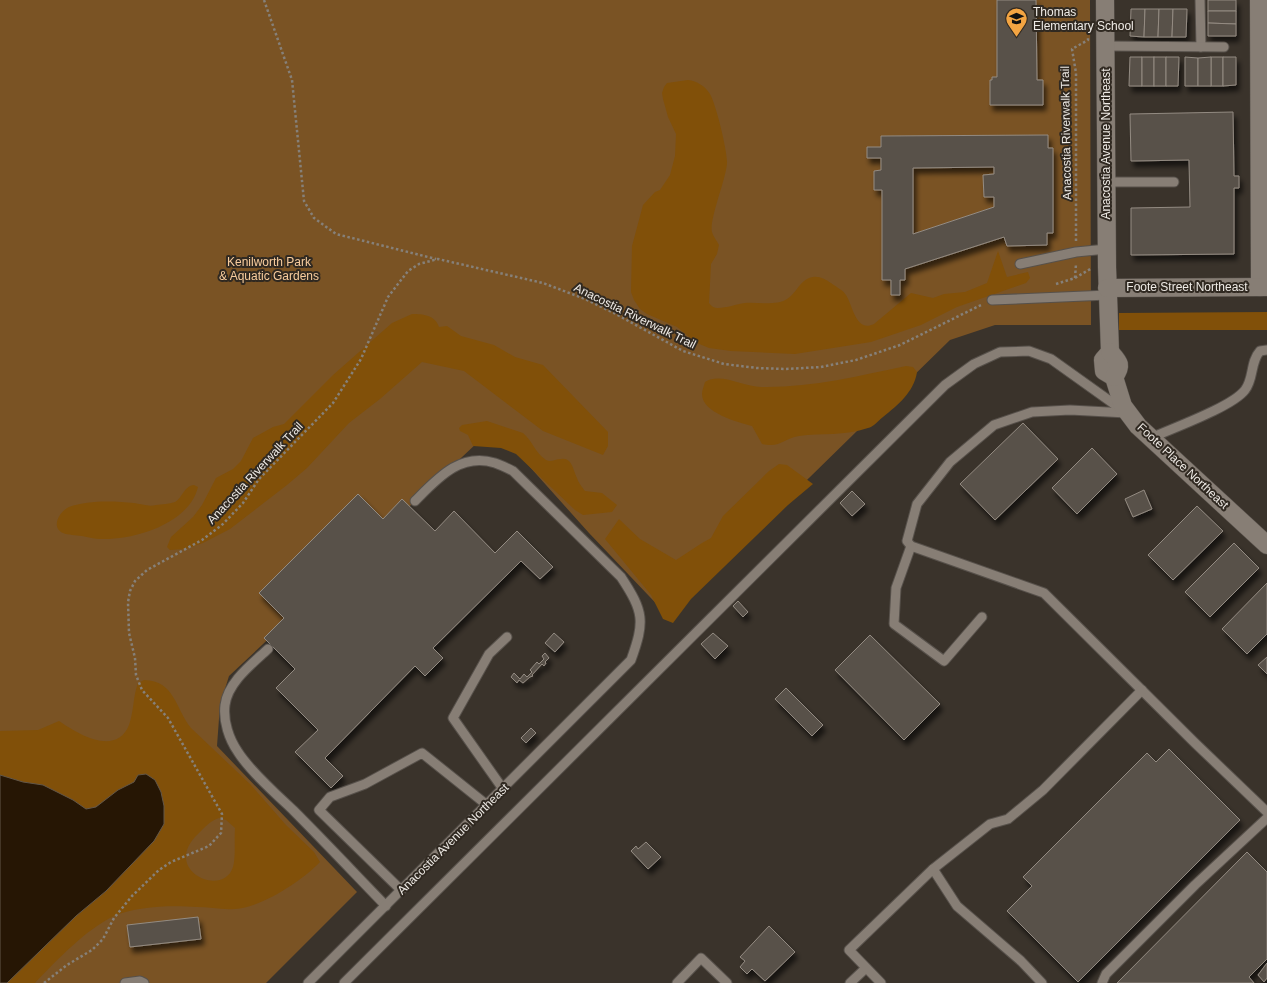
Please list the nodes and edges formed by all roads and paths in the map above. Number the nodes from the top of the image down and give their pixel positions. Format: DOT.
graph roads {
  1 [pos="264,0"];
  2 [pos="1106,0"];
  3 [pos="1200,0"];
  4 [pos="1259,0"];
  5 [pos="1088,32"];
  6 [pos="1105,46"];
  7 [pos="1201,47"];
  8 [pos="1224,47"];
  9 [pos="1263,105"];
  10 [pos="1106,182"];
  11 [pos="1174,182"];
  12 [pos="1076,244"];
  13 [pos="1107,250"];
  14 [pos="438,259"];
  15 [pos="1076,261"];
  16 [pos="1020,264"];
  17 [pos="1094,267"];
  18 [pos="1075,278"];
  19 [pos="1055,285"];
  20 [pos="1264,287"];
  21 [pos="1108,291"];
  22 [pos="992,300"];
  23 [pos="1267,350"];
  24 [pos="1128,413"];
  25 [pos="1151,438"];
  26 [pos="415,501"];
  27 [pos="1267,545"];
  28 [pos="911,546"];
  29 [pos="982,617"];
  30 [pos="507,638"];
  31 [pos="268,649"];
  32 [pos="1142,690"];
  33 [pos="503,789"];
  34 [pos="487,806"];
  35 [pos="1267,812"];
  36 [pos="1267,818"];
  37 [pos="933,869"];
  38 [pos="401,890"];
  39 [pos="386,906"];
  40 [pos="866,968"];
  41 [pos="44,983"];
  42 [pos="125,983"];
  43 [pos="144,983"];
  44 [pos="308,983"];
  45 [pos="344,983"];
  46 [pos="676,983"];
  47 [pos="727,983"];
  48 [pos="850,983"];
  49 [pos="881,983"];
  50 [pos="1042,983"];
  51 [pos="1102,983"];
  1 -- 14 [label="path"];
  2 -- 6 [label="street, Anacostia Avenue Northeast"];
  3 -- 7 [label="lane"];
  4 -- 9 [label="street"];
  5 -- 12 [label="path, Anacostia Riverwalk Trail"];
  6 -- 7 [label="lane"];
  6 -- 10 [label="street, Anacostia Avenue Northeast"];
  7 -- 8 [label="lane"];
  9 -- 20 [label="street"];
  10 -- 11 [label="lane"];
  10 -- 13 [label="street, Anacostia Avenue Northeast"];
  13 -- 16 [label="lane"];
  13 -- 21 [label="street, Anacostia Avenue Northeast"];
  14 -- 22 [label="path, Anacostia Riverwalk Trail"];
  14 -- 41 [label="path, Anacostia Riverwalk Trail"];
  15 -- 18 [label="path"];
  17 -- 18 [label="path"];
  18 -- 19 [label="path"];
  20 -- 21 [label="street, Foote Street Northeast"];
  21 -- 22 [label="lane"];
  21 -- 24 [label="street, Foote Place Northeast"];
  23 -- 25 [label="lane"];
  24 -- 25 [label="street, Foote Place Northeast"];
  24 -- 28 [label="lane"];
  24 -- 45 [label="lane"];
  25 -- 27 [label="street, Foote Place Northeast"];
  26 -- 33 [label="lane, Anacostia Avenue Northeast"];
  28 -- 29 [label="lane"];
  28 -- 32 [label="lane"];
  30 -- 33 [label="lane"];
  31 -- 39 [label="lane"];
  32 -- 35 [label="lane"];
  32 -- 37 [label="lane"];
  33 -- 34 [label="lane, Anacostia Avenue Northeast"];
  34 -- 38 [label="lane, Anacostia Avenue Northeast"];
  34 -- 38 [label="lane"];
  36 -- 51 [label="lane"];
  37 -- 40 [label="lane"];
  37 -- 50 [label="lane"];
  38 -- 39 [label="lane, Anacostia Avenue Northeast"];
  39 -- 44 [label="lane, Anacostia Avenue Northeast"];
  40 -- 48 [label="lane"];
  40 -- 49 [label="lane"];
  42 -- 43 [label="lane"];
  46 -- 47 [label="lane"];
}
